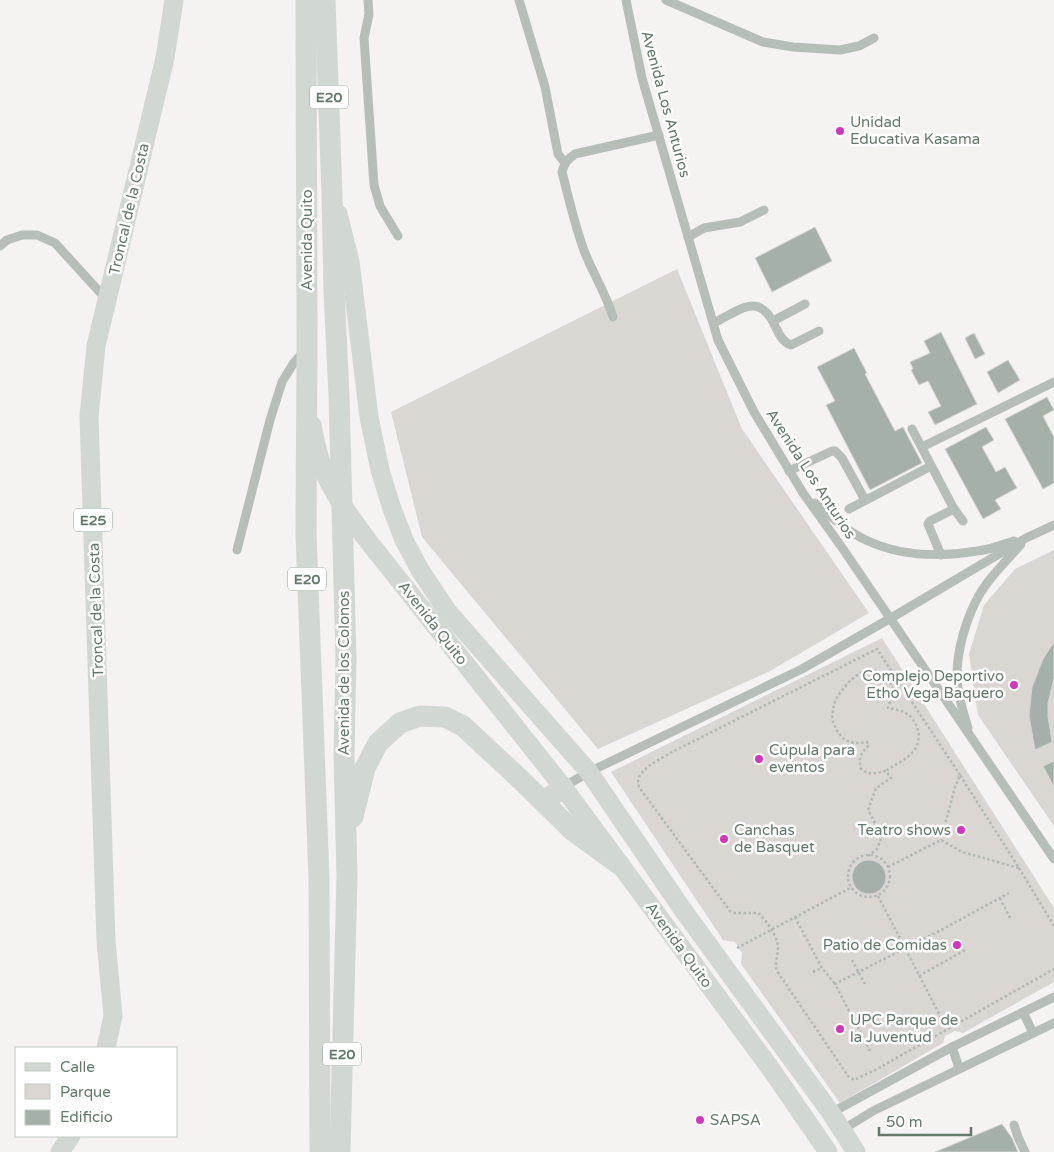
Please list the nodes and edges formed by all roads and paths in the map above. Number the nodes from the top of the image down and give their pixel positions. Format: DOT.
graph roads {
  1 [pos="174,0"];
  2 [pos="306,0"];
  3 [pos="325,0"];
  4 [pos="368,0"];
  5 [pos="519,0"];
  6 [pos="626,0"];
  7 [pos="666,0"];
  8 [pos="874,38"];
  9 [pos="659,135"];
  10 [pos="565,164"];
  11 [pos="332,194"];
  12 [pos="764,210"];
  13 [pos="398,236"];
  14 [pos="688,237"];
  15 [pos="0,246"];
  16 [pos="108,300"];
  17 [pos="805,304"];
  18 [pos="613,317"];
  19 [pos="773,321"];
  20 [pos="714,323"];
  21 [pos="820,331"];
  22 [pos="307,353"];
  23 [pos="1054,382"];
  24 [pos="912,429"];
  25 [pos="922,447"];
  26 [pos="931,466"];
  27 [pos="789,471"];
  28 [pos="803,493"];
  29 [pos="865,500"];
  30 [pos="849,509"];
  31 [pos="954,509"];
  32 [pos="963,521"];
  33 [pos="1054,525"];
  34 [pos="1026,538"];
  35 [pos="237,550"];
  36 [pos="941,555"];
  37 [pos="890,618"];
  38 [pos="971,738"];
  39 [pos="886,770"];
  40 [pos="589,772"];
  41 [pos="960,775"];
  42 [pos="562,787"];
  43 [pos="544,802"];
  44 [pos="941,840"];
  45 [pos="868,856"];
  46 [pos="1054,859"];
  47 [pos="620,865"];
  48 [pos="888,867"];
  49 [pos="1019,868"];
  50 [pos="347,876"];
  51 [pos="852,887"];
  52 [pos="1009,893"];
  53 [pos="878,896"];
  54 [pos="1000,898"];
  55 [pos="794,918"];
  56 [pos="1010,918"];
  57 [pos="1054,926"];
  58 [pos="771,931"];
  59 [pos="737,948"];
  60 [pos="905,949"];
  61 [pos="965,950"];
  62 [pos="852,960"];
  63 [pos="822,968"];
  64 [pos="1054,969"];
  65 [pos="813,972"];
  66 [pos="858,972"];
  67 [pos="919,976"];
  68 [pos="835,984"];
  69 [pos="865,984"];
  70 [pos="1054,997"];
  71 [pos="1024,1012"];
  72 [pos="1054,1023"];
  73 [pos="947,1030"];
  74 [pos="1033,1033"];
  75 [pos="106,1047"];
  76 [pos="952,1047"];
  77 [pos="870,1051"];
  78 [pos="959,1068"];
  79 [pos="830,1113"];
  80 [pos="1014,1125"];
  81 [pos="842,1130"];
  82 [pos="70,1137"];
  83 [pos="60,1152"];
  84 [pos="320,1152"];
  85 [pos="340,1152"];
  86 [pos="828,1152"];
  87 [pos="856,1152"];
  88 [pos="1025,1152"];
  1 -- 16 [label="main road, Troncal de la Costa / E25"];
  2 -- 22 [label="highway, Avenida Quito / E20"];
  3 -- 11 [label="highway, Avenida Quito / E20"];
  4 -- 13 [label="street"];
  5 -- 10 [label="street"];
  6 -- 9 [label="street, Avenida Los Anturios"];
  7 -- 8 [label="street"];
  9 -- 10 [label="street"];
  9 -- 14 [label="street, Avenida Los Anturios"];
  10 -- 18 [label="street"];
  11 -- 40 [label="main road, Avenida Quito"];
  11 -- 50 [label="highway, Avenida de los Colonos / E20"];
  12 -- 14 [label="street"];
  14 -- 20 [label="street, Avenida Los Anturios"];
  15 -- 16 [label="street"];
  16 -- 75 [label="main road, Troncal de la Costa / E25"];
  17 -- 19 [label="street"];
  19 -- 20 [label="street"];
  19 -- 21 [label="street"];
  20 -- 27 [label="street, Avenida Los Anturios"];
  22 -- 35 [label="street"];
  22 -- 42 [label="main road, Avenida Quito"];
  22 -- 84 [label="highway, Avenida de los Colonos / E20"];
  23 -- 25 [label="street"];
  24 -- 25 [label="street"];
  25 -- 26 [label="street"];
  26 -- 29 [label="street"];
  26 -- 31 [label="street"];
  27 -- 28 [label="street, Avenida Los Anturios"];
  27 -- 29 [label="street"];
  28 -- 36 [label="street"];
  28 -- 37 [label="street, Avenida Los Anturios"];
  29 -- 30 [label="street"];
  31 -- 32 [label="street"];
  31 -- 36 [label="street"];
  33 -- 34 [label="street"];
  34 -- 36 [label="street"];
  34 -- 37 [label="street"];
  34 -- 38 [label="street"];
  37 -- 38 [label="street, Avenida Los Anturios"];
  37 -- 40 [label="street"];
  38 -- 46 [label="street, Avenida Los Anturios"];
  39 -- 39 [label="path"];
  39 -- 45 [label="path"];
  40 -- 42 [label="street"];
  40 -- 79 [label="main road, Avenida Quito"];
  41 -- 44 [label="path"];
  41 -- 49 [label="path"];
  41 -- 58 [label="path"];
  42 -- 43 [label="highway"];
  42 -- 47 [label="main road, Avenida Quito"];
  43 -- 47 [label="highway"];
  43 -- 50 [label="highway"];
  44 -- 48 [label="path"];
  44 -- 49 [label="path"];
  45 -- 48 [label="path"];
  45 -- 51 [label="path"];
  47 -- 86 [label="main road, Avenida Quito"];
  48 -- 53 [label="path"];
  49 -- 57 [label="path"];
  50 -- 85 [label="highway, Avenida de los Colonos / E20"];
  51 -- 53 [label="path"];
  51 -- 55 [label="path"];
  52 -- 54 [label="path"];
  53 -- 60 [label="path"];
  54 -- 56 [label="path"];
  54 -- 60 [label="path"];
  55 -- 58 [label="path"];
  55 -- 63 [label="path"];
  58 -- 59 [label="path"];
  58 -- 73 [label="path"];
  60 -- 66 [label="path"];
  60 -- 67 [label="path"];
  61 -- 67 [label="path"];
  62 -- 66 [label="path"];
  63 -- 65 [label="path"];
  63 -- 68 [label="path"];
  64 -- 73 [label="path"];
  66 -- 68 [label="path"];
  66 -- 69 [label="path"];
  67 -- 73 [label="path"];
  68 -- 77 [label="path"];
  70 -- 71 [label="street"];
  71 -- 74 [label="street"];
  71 -- 76 [label="street"];
  72 -- 74 [label="street"];
  74 -- 78 [label="street"];
  76 -- 78 [label="street"];
  76 -- 79 [label="street"];
  78 -- 81 [label="street"];
  79 -- 81 [label="main road, Avenida Quito"];
  80 -- 88 [label="street"];
  81 -- 87 [label="main road, Avenida Quito"];
  82 -- 83 [label="main road"];
}
